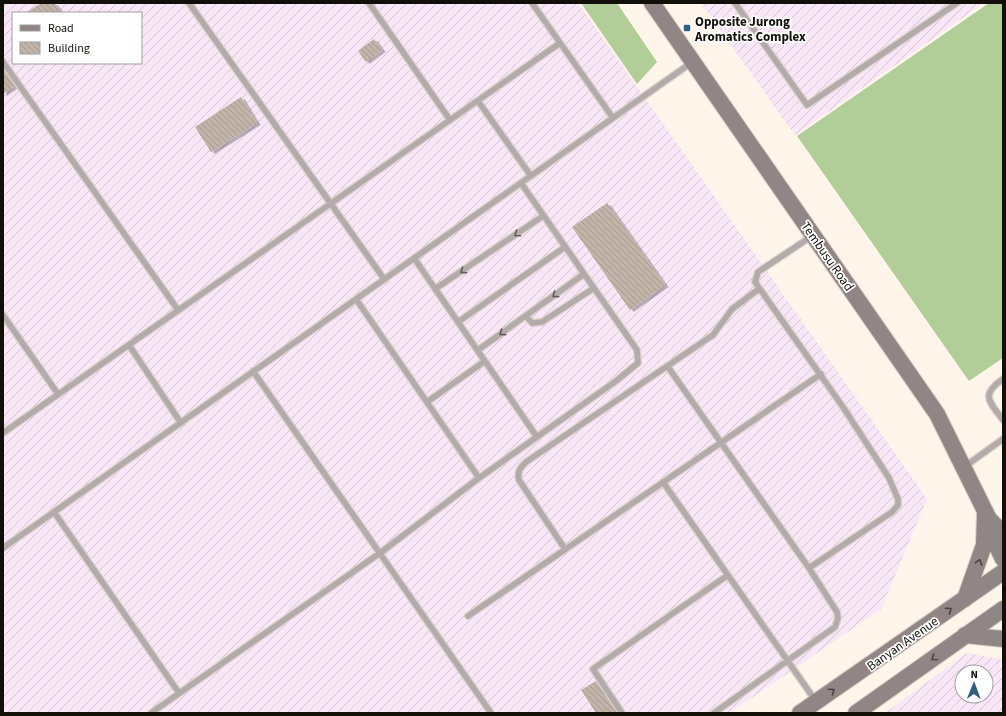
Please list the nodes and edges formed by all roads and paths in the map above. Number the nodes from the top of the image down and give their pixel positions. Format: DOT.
graph roads {
  1 [pos="189,3"];
  2 [pos="369,3"];
  3 [pos="532,3"];
  4 [pos="652,3"];
  5 [pos="735,3"];
  6 [pos="957,3"];
  7 [pos="560,43"];
  8 [pos="3,62"];
  9 [pos="693,62"];
  10 [pos="478,100"];
  11 [pos="613,118"];
  12 [pos="450,120"];
  13 [pos="531,176"];
  14 [pos="521,183"];
  15 [pos="332,203"];
  16 [pos="543,216"];
  17 [pos="814,235"];
  18 [pos="565,247"];
  19 [pos="414,258"];
  20 [pos="584,274"];
  21 [pos="384,279"];
  22 [pos="594,288"];
  23 [pos="435,289"];
  24 [pos="759,289"];
  25 [pos="356,299"];
  26 [pos="178,310"];
  27 [pos="3,315"];
  28 [pos="526,316"];
  29 [pos="458,322"];
  30 [pos="129,345"];
  31 [pos="478,350"];
  32 [pos="485,361"];
  33 [pos="668,367"];
  34 [pos="254,371"];
  35 [pos="820,374"];
  36 [pos="1003,379"];
  37 [pos="58,394"];
  38 [pos="427,402"];
  39 [pos="1003,420"];
  40 [pos="181,422"];
  41 [pos="3,433"];
  42 [pos="537,437"];
  43 [pos="1003,439"];
  44 [pos="721,442"];
  45 [pos="964,467"];
  46 [pos="479,478"];
  47 [pos="663,482"];
  48 [pos="54,512"];
  49 [pos="992,518"];
  50 [pos="1003,533"];
  51 [pos="4,547"];
  52 [pos="565,549"];
  53 [pos="380,553"];
  54 [pos="1003,560"];
  55 [pos="809,568"];
  56 [pos="1003,572"];
  57 [pos="728,575"];
  58 [pos="965,598"];
  59 [pos="1003,609"];
  60 [pos="468,616"];
  61 [pos="965,635"];
  62 [pos="1003,639"];
  63 [pos="788,661"];
  64 [pos="179,693"];
  65 [pos="816,702"];
  66 [pos="151,713"];
  67 [pos="491,713"];
  68 [pos="622,713"];
  69 [pos="714,713"];
  70 [pos="800,713"];
  71 [pos="856,713"];
  1 -- 15 [label="lane"];
  2 -- 12 [label="lane"];
  3 -- 7 [label="lane"];
  4 -- 9 [label="street, Tembusu Road"];
  5 -- 6 [label="lane"];
  7 -- 10 [label="lane"];
  7 -- 11 [label="lane"];
  8 -- 26 [label="lane"];
  9 -- 11 [label="lane"];
  9 -- 17 [label="street, Tembusu Road"];
  10 -- 12 [label="lane"];
  10 -- 13 [label="lane"];
  11 -- 13 [label="lane"];
  12 -- 15 [label="lane"];
  13 -- 14 [label="lane"];
  14 -- 16 [label="lane"];
  14 -- 19 [label="lane"];
  15 -- 21 [label="lane"];
  15 -- 26 [label="lane"];
  16 -- 18 [label="lane"];
  16 -- 23 [label="lane, one-way"];
  17 -- 24 [label="lane"];
  17 -- 45 [label="street, Tembusu Road"];
  18 -- 20 [label="lane"];
  18 -- 29 [label="lane"];
  19 -- 21 [label="lane"];
  19 -- 23 [label="lane"];
  20 -- 22 [label="lane"];
  20 -- 28 [label="lane, one-way"];
  21 -- 25 [label="lane"];
  22 -- 28 [label="lane"];
  22 -- 42 [label="lane"];
  23 -- 29 [label="lane"];
  24 -- 33 [label="lane"];
  24 -- 35 [label="lane"];
  25 -- 34 [label="lane"];
  25 -- 38 [label="lane"];
  26 -- 30 [label="lane"];
  27 -- 37 [label="lane"];
  28 -- 31 [label="lane, one-way"];
  29 -- 31 [label="lane"];
  30 -- 37 [label="lane"];
  30 -- 40 [label="lane"];
  31 -- 32 [label="lane"];
  32 -- 38 [label="lane"];
  32 -- 42 [label="lane"];
  33 -- 44 [label="lane"];
  33 -- 52 [label="lane"];
  34 -- 40 [label="lane"];
  34 -- 53 [label="lane"];
  35 -- 44 [label="lane"];
  35 -- 55 [label="lane"];
  36 -- 39 [label="lane"];
  37 -- 41 [label="lane"];
  38 -- 46 [label="lane"];
  40 -- 48 [label="lane"];
  42 -- 46 [label="lane"];
  43 -- 45 [label="lane"];
  44 -- 47 [label="lane"];
  44 -- 55 [label="lane"];
  45 -- 49 [label="street, Tembusu Road"];
  46 -- 53 [label="lane"];
  47 -- 52 [label="lane"];
  47 -- 57 [label="lane"];
  48 -- 51 [label="lane"];
  48 -- 64 [label="lane"];
  49 -- 50 [label="street, Tembusu Road"];
  49 -- 54 [label="street, Tembusu Road"];
  58 -- 49 [label="street, one-way"];
  52 -- 60 [label="lane"];
  53 -- 64 [label="lane"];
  53 -- 67 [label="lane"];
  55 -- 63 [label="lane"];
  56 -- 58 [label="street, Banyan Avenue"];
  57 -- 63 [label="lane"];
  57 -- 68 [label="lane"];
  65 -- 58 [label="street, Banyan Avenue, one-way"];
  59 -- 61 [label="street"];
  61 -- 62 [label="street"];
  61 -- 71 [label="street, one-way"];
  63 -- 65 [label="lane"];
  63 -- 69 [label="lane"];
  64 -- 66 [label="lane"];
  65 -- 70 [label="street, Banyan Avenue"];
}
